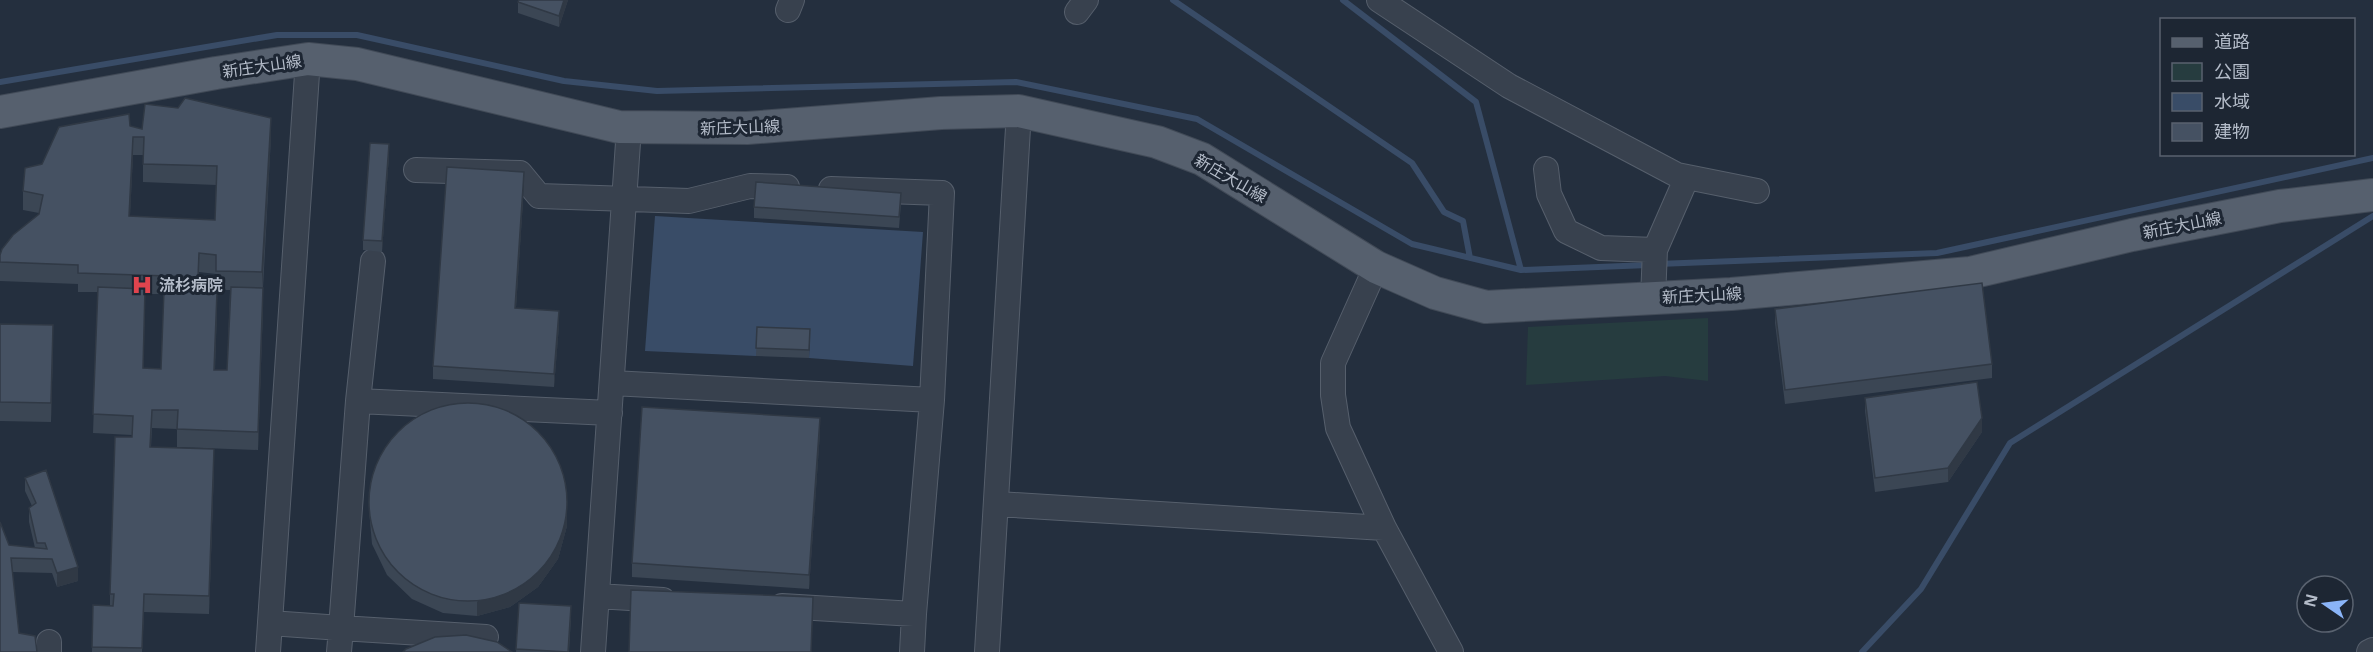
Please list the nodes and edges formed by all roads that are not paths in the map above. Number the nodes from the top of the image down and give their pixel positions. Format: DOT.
graph roads {
  1 [pos="1379,0"];
  2 [pos="308,59"];
  3 [pos="1019,111"];
  4 [pos="0,112"];
  5 [pos="629,128"];
  6 [pos="1546,169"];
  7 [pos="416,170"];
  8 [pos="1687,177"];
  9 [pos="1757,191"];
  10 [pos="2373,195"];
  11 [pos="624,199"];
  12 [pos="1655,250"];
  13 [pos="373,261"];
  14 [pos="1376,267"];
  15 [pos="1653,298"];
  16 [pos="612,383"];
  17 [pos="932,400"];
  18 [pos="358,401"];
  19 [pos="610,413"];
  20 [pos="998,504"];
  21 [pos="1384,528"];
  22 [pos="597,596"];
  23 [pos="691,601"];
  24 [pos="761,605"];
  25 [pos="914,614"];
  26 [pos="270,623"];
  27 [pos="341,628"];
  28 [pos="486,637"];
  29 [pos="2373,650"];
  30 [pos="268,652"];
  31 [pos="339,652"];
  32 [pos="593,652"];
  33 [pos="912,652"];
  34 [pos="987,652"];
  35 [pos="1451,652"];
  36 [pos="2369,652"];
  1 -- 8 [label="street"];
  2 -- 4 [label="main road, 新庄大山線"];
  2 -- 5 [label="main road, 新庄大山線"];
  2 -- 26 [label="street"];
  3 -- 5 [label="main road, 新庄大山線"];
  3 -- 14 [label="main road, 新庄大山線"];
  3 -- 20 [label="street"];
  5 -- 11 [label="street"];
  6 -- 12 [label="street"];
  7 -- 11 [label="street"];
  8 -- 9 [label="street"];
  8 -- 12 [label="street"];
  10 -- 15 [label="main road, 新庄大山線"];
  11 -- 16 [label="street"];
  11 -- 17 [label="street"];
  12 -- 15 [label="street"];
  13 -- 18 [label="street"];
  14 -- 15 [label="main road, 新庄大山線"];
  14 -- 21 [label="street"];
  16 -- 17 [label="street"];
  16 -- 19 [label="street"];
  17 -- 25 [label="street"];
  18 -- 19 [label="street"];
  18 -- 27 [label="street"];
  19 -- 22 [label="street"];
  20 -- 21 [label="street"];
  20 -- 34 [label="street"];
  21 -- 35 [label="street"];
  22 -- 23 [label="street"];
  22 -- 32 [label="street"];
  24 -- 25 [label="street"];
  25 -- 33 [label="street"];
  26 -- 27 [label="street"];
  26 -- 30 [label="street"];
  27 -- 28 [label="street"];
  27 -- 31 [label="street"];
  29 -- 36 [label="street"];
}
